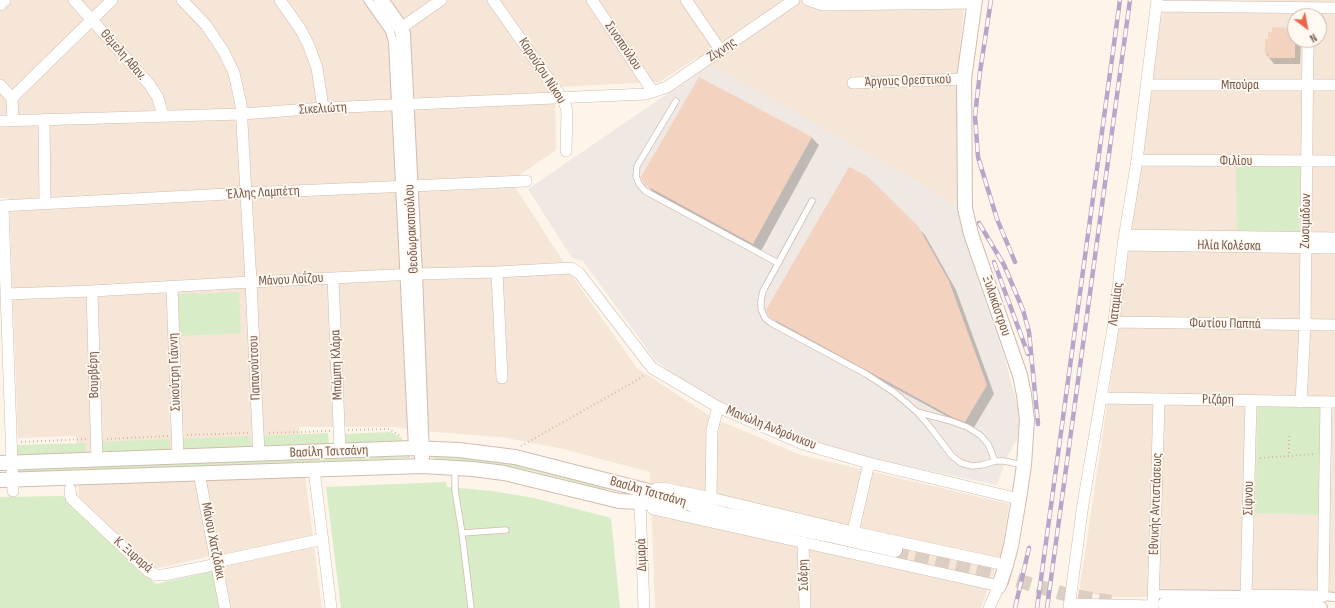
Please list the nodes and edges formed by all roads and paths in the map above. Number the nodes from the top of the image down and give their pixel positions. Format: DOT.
graph roads {
  1 [pos="5,0"];
  2 [pos="74,0"];
  3 [pos="112,0"];
  4 [pos="182,0"];
  5 [pos="280,0"];
  6 [pos="368,0"];
  7 [pos="381,0"];
  8 [pos="441,0"];
  9 [pos="493,0"];
  10 [pos="592,0"];
  11 [pos="686,0"];
  12 [pos="808,0"];
  13 [pos="974,1"];
  14 [pos="788,2"];
  15 [pos="1157,3"];
  16 [pos="0,5"];
  17 [pos="1308,8"];
  18 [pos="92,19"];
  19 [pos="401,28"];
  20 [pos="1308,48"];
  21 [pos="721,51"];
  22 [pos="964,79"];
  23 [pos="853,83"];
  24 [pos="0,85"];
  25 [pos="1146,85"];
  26 [pos="1307,85"];
  27 [pos="1335,85"];
  28 [pos="650,93"];
  29 [pos="562,97"];
  30 [pos="12,98"];
  31 [pos="676,101"];
  32 [pos="402,105"];
  33 [pos="323,108"];
  34 [pos="242,114"];
  35 [pos="164,116"];
  36 [pos="44,119"];
  37 [pos="0,121"];
  38 [pos="13,121"];
  39 [pos="566,151"];
  40 [pos="1137,160"];
  41 [pos="1306,161"];
  42 [pos="1335,161"];
  43 [pos="526,181"];
  44 [pos="405,187"];
  45 [pos="247,193"];
  46 [pos="812,201"];
  47 [pos="46,203"];
  48 [pos="1,206"];
  49 [pos="1,220"];
  50 [pos="1335,238"];
  51 [pos="1124,240"];
  52 [pos="1305,242"];
  53 [pos="1335,248"];
  54 [pos="778,263"];
  55 [pos="576,270"];
  56 [pos="497,272"];
  57 [pos="410,275"];
  58 [pos="333,278"];
  59 [pos="252,282"];
  60 [pos="172,287"];
  61 [pos="92,291"];
  62 [pos="4,292"];
  63 [pos="1114,322"];
  64 [pos="1304,325"];
  65 [pos="1335,325"];
  66 [pos="652,368"];
  67 [pos="502,378"];
  68 [pos="1102,398"];
  69 [pos="1159,399"];
  70 [pos="1251,401"];
  71 [pos="1301,402"];
  72 [pos="1330,402"];
  73 [pos="718,407"];
  74 [pos="917,412"];
  75 [pos="1289,436"];
  76 [pos="418,448"];
  77 [pos="517,448"];
  78 [pos="340,452"];
  79 [pos="1321,453"];
  80 [pos="259,454"];
  81 [pos="1289,456"];
  82 [pos="178,457"];
  83 [pos="1256,458"];
  84 [pos="97,460"];
  85 [pos="995,461"];
  86 [pos="6,463"];
  87 [pos="870,463"];
  88 [pos="1024,465"];
  89 [pos="422,466"];
  90 [pos="455,468"];
  91 [pos="314,469"];
  92 [pos="199,473"];
  93 [pos="8,484"];
  94 [pos="70,489"];
  95 [pos="711,498"];
  96 [pos="1019,499"];
  97 [pos="641,500"];
  98 [pos="506,530"];
  99 [pos="853,532"];
  100 [pos="462,533"];
  101 [pos="323,539"];
  102 [pos="803,542"];
  103 [pos="895,550"];
  104 [pos="216,563"];
  105 [pos="1006,565"];
  106 [pos="999,586"];
  107 [pos="1153,594"];
  108 [pos="1246,595"];
  109 [pos="1335,596"];
  110 [pos="1322,602"];
  111 [pos="1069,606"];
  112 [pos="1157,606"];
  113 [pos="225,608"];
  114 [pos="331,608"];
  115 [pos="471,608"];
  116 [pos="644,608"];
  117 [pos="805,608"];
  118 [pos="989,608"];
  1 -- 16 [label="street"];
  2 -- 18 [label="street, Θέμελη Αθαν."];
  3 -- 18 [label="street"];
  4 -- 34 [label="street, Παπανούτσου"];
  5 -- 33 [label="street"];
  6 -- 32 [label="street"];
  7 -- 19 [label="street, Θεοδωρακοπούλου"];
  8 -- 19 [label="street"];
  9 -- 29 [label="street, Καρούζου Νίκου"];
  10 -- 28 [label="street, Σινοπούλου"];
  11 -- 21 [label="street"];
  12 -- 13 [label="street"];
  13 -- 22 [label="street, Ξυλοκάστρου"];
  14 -- 21 [label="street, Ζίχνης"];
  15 -- 17 [label="street"];
  15 -- 25 [label="street, Λαταμίας"];
  18 -- 30 [label="street"];
  18 -- 35 [label="street, Θέμελη Αθαν."];
  19 -- 32 [label="street, Θεοδωρακοπούλου"];
  20 -- 26 [label="street, Ζωσιμάδων"];
  21 -- 28 [label="street, Ζίχνης"];
  22 -- 23 [label="street, Άργους Ορεστικού"];
  22 -- 88 [label="street, Ξυλοκάστρου"];
  24 -- 30 [label="street"];
  25 -- 26 [label="street, Μπούρα"];
  25 -- 40 [label="street, Λαταμίας"];
  26 -- 27 [label="street, Μπούρα"];
  26 -- 41 [label="street, Ζωσιμάδων"];
  28 -- 29 [label="street, Σικελιώτη"];
  29 -- 32 [label="street, Σικελιώτη"];
  29 -- 39 [label="street, Καρούζου Νίκου"];
  30 -- 38 [label="street"];
  31 -- 54 [label="lane"];
  32 -- 33 [label="street, Σικελιώτη"];
  32 -- 44 [label="street, Θεοδωρακοπούλου"];
  33 -- 34 [label="street, Σικελιώτη"];
  34 -- 35 [label="street, Σικελιώτη"];
  34 -- 45 [label="street, Παπανούτσου"];
  35 -- 36 [label="street, Σικελιώτη"];
  36 -- 38 [label="street, Σικελιώτη"];
  36 -- 47 [label="street"];
  37 -- 38 [label="street, Σικελιώτη"];
  40 -- 41 [label="street, Φιλίου"];
  40 -- 51 [label="street, Λαταμίας"];
  41 -- 42 [label="street, Φιλίου"];
  41 -- 52 [label="street, Ζωσιμάδων"];
  43 -- 44 [label="street, Έλλης Λαμπέτη"];
  44 -- 45 [label="street, Έλλης Λαμπέτη"];
  44 -- 57 [label="street, Θεοδωρακοπούλου"];
  45 -- 47 [label="street, Έλλης Λαμπέτη"];
  45 -- 59 [label="street, Παπανούτσου"];
  46 -- 54 [label="lane"];
  47 -- 48 [label="street, Έλλης Λαμπέτη"];
  48 -- 49 [label="street"];
  49 -- 62 [label="street"];
  50 -- 52 [label="street, Ηλία Κολέσκα"];
  51 -- 52 [label="street, Ηλία Κολέσκα"];
  51 -- 63 [label="street, Λαταμίας"];
  52 -- 53 [label="street, Ηλία Κολέσκα"];
  52 -- 64 [label="street, Ζωσιμάδων"];
  54 -- 74 [label="lane"];
  55 -- 56 [label="street, Μάνου Λοΐζου"];
  55 -- 66 [label="street, Μανώλη Ανδρόνικου"];
  56 -- 57 [label="street, Μάνου Λοΐζου"];
  56 -- 67 [label="street"];
  57 -- 58 [label="street, Μάνου Λοΐζου"];
  57 -- 76 [label="street, Θεοδωρακοπούλου"];
  58 -- 59 [label="street, Μάνου Λοΐζου"];
  58 -- 78 [label="street, Μπάμπη Κλάρα"];
  59 -- 60 [label="street, Μάνου Λοΐζου"];
  59 -- 80 [label="street, Παπανούτσου"];
  60 -- 61 [label="street, Μάνου Λοΐζου"];
  60 -- 82 [label="street, Συκούτρη Γιάννη"];
  61 -- 62 [label="street, Μάνου Λοΐζου"];
  61 -- 84 [label="street, Βουρβέρη"];
  62 -- 86 [label="street"];
  63 -- 64 [label="street, Φωτίου Παππά"];
  63 -- 68 [label="street, Λαταμίας"];
  64 -- 65 [label="street, Φωτίου Παππά"];
  64 -- 71 [label="street, Ζωσιμάδων"];
  66 -- 73 [label="street, Μανώλη Ανδρόνικου"];
  66 -- 77 [label="path"];
  68 -- 69 [label="street, Ριζάρη"];
  68 -- 111 [label="street, Λαταμίας"];
  69 -- 70 [label="street, Ριζάρη"];
  69 -- 107 [label="street, Εθνικής Αντιστάσεως"];
  70 -- 71 [label="street, Ριζάρη"];
  70 -- 108 [label="street, Σίφνου"];
  71 -- 72 [label="street, Ριζάρη"];
  72 -- 110 [label="street"];
  73 -- 87 [label="street, Μανώλη Ανδρόνικου"];
  73 -- 95 [label="street"];
  74 -- 85 [label="lane"];
  74 -- 85 [label="lane"];
  75 -- 81 [label="path"];
  76 -- 78 [label="street, Βασίλη Τσιτσάνη"];
  76 -- 89 [label="street, Θεοδωρακοπούλου"];
  76 -- 97 [label="street, Βασίλη Τσιτσάνη"];
  78 -- 80 [label="street, Βασίλη Τσιτσάνη"];
  79 -- 81 [label="path"];
  80 -- 82 [label="street, Βασίλη Τσιτσάνη"];
  81 -- 83 [label="path"];
  82 -- 84 [label="street, Βασίλη Τσιτσάνη"];
  84 -- 86 [label="street, Βασίλη Τσιτσάνη"];
  85 -- 88 [label="lane"];
  86 -- 93 [label="street"];
  87 -- 96 [label="street, Μανώλη Ανδρόνικου"];
  87 -- 99 [label="street"];
  88 -- 96 [label="street, Ξυλοκάστρου"];
  89 -- 90 [label="street, Βασίλη Τσιτσάνη"];
  89 -- 91 [label="street, Βασίλη Τσιτσάνη"];
  90 -- 97 [label="street, Βασίλη Τσιτσάνη"];
  90 -- 100 [label="lane"];
  91 -- 92 [label="street, Βασίλη Τσιτσάνη"];
  91 -- 101 [label="street"];
  92 -- 93 [label="street, Βασίλη Τσιτσάνη"];
  92 -- 104 [label="street, Μάνου Χατζιδάκι"];
  94 -- 104 [label="street, Κ. Ξιφαρά"];
  95 -- 97 [label="street"];
  95 -- 99 [label="street"];
  96 -- 105 [label="street, Ξυλοκάστρου"];
  97 -- 102 [label="street, Βασίλη Τσιτσάνη"];
  97 -- 103 [label="street, Βασίλη Τσιτσάνη"];
  97 -- 116 [label="street, Διμαρά"];
  98 -- 100 [label="lane"];
  99 -- 105 [label="street"];
  100 -- 115 [label="lane"];
  101 -- 104 [label="street, Κ. Ξιφαρά"];
  101 -- 114 [label="street"];
  102 -- 106 [label="street, Βασίλη Τσιτσάνη"];
  102 -- 117 [label="street, Σιδέρη"];
  104 -- 113 [label="street, Μάνου Χατζιδάκι"];
  105 -- 106 [label="street, Ξυλοκάστρου"];
  106 -- 118 [label="street, Ξυλοκάστρου"];
  107 -- 108 [label="street"];
  107 -- 112 [label="street, Εθνικής Αντιστάσεως"];
  108 -- 110 [label="street"];
  109 -- 110 [label="street"];
  110 -- 112 [label="street"];
  111 -- 112 [label="street"];
}
